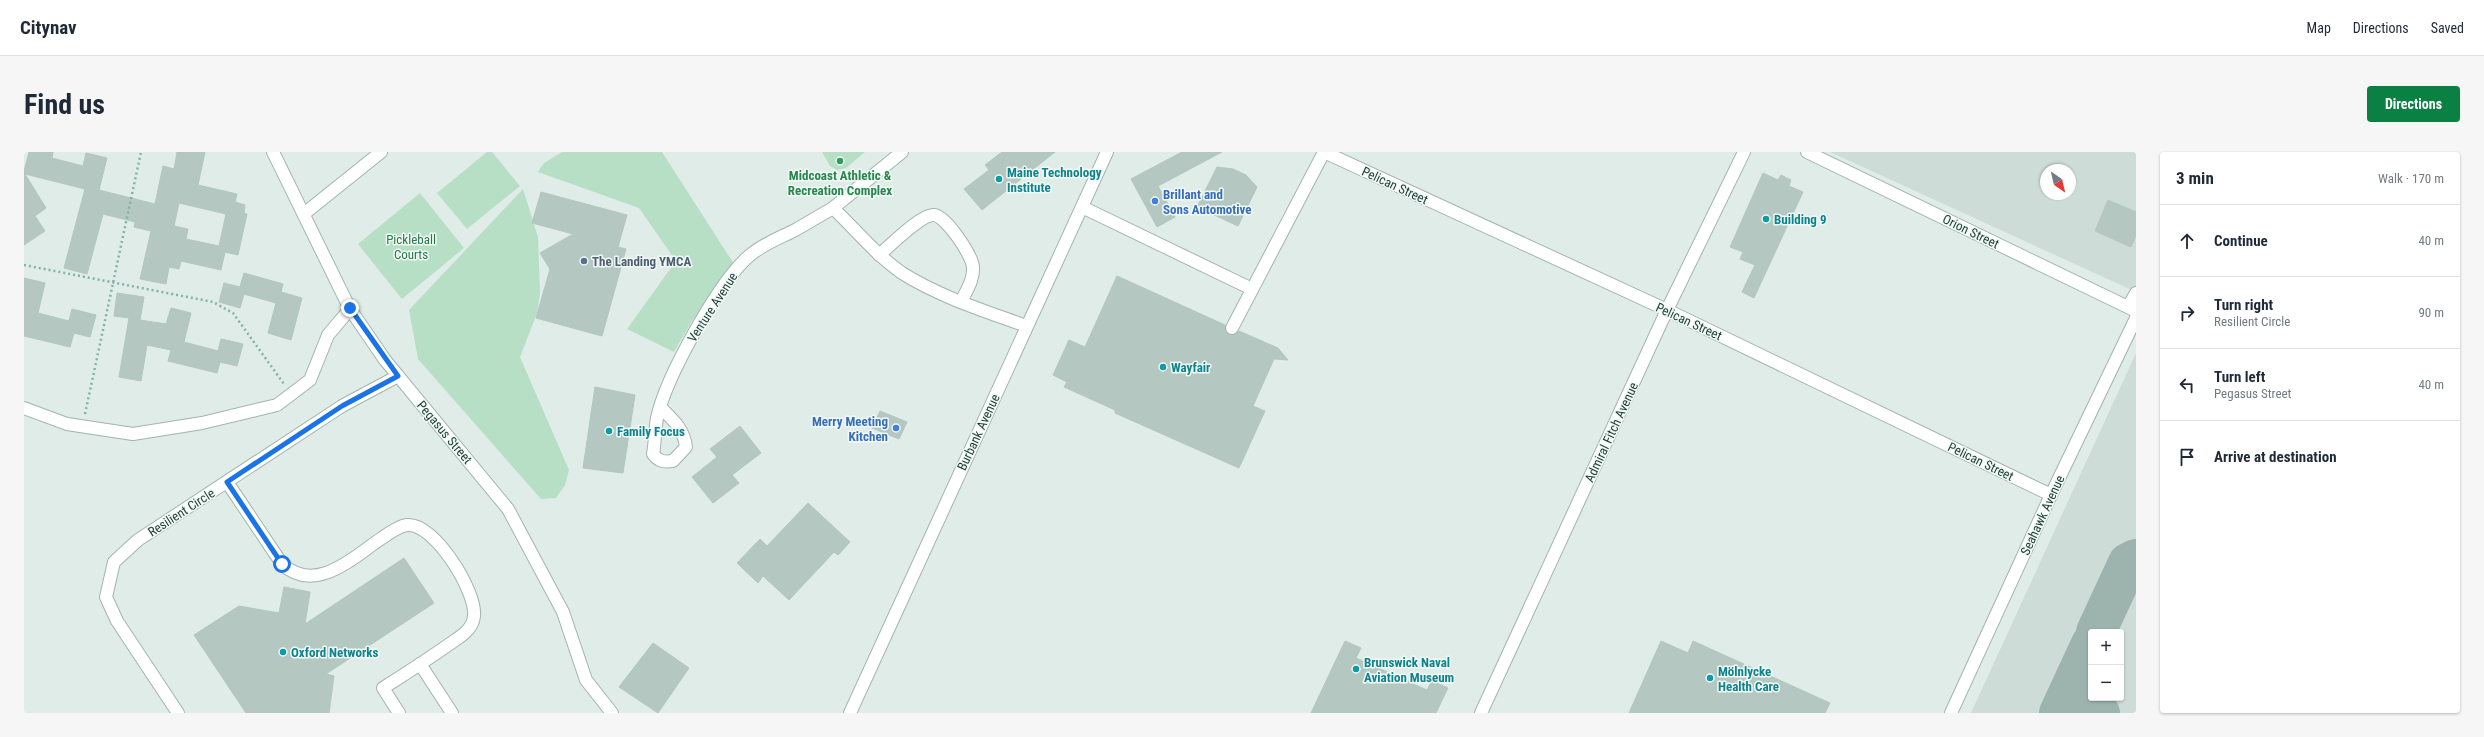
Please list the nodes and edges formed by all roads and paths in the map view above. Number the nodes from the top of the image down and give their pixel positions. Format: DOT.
graph roads {
  1 [pos="141,152"];
  2 [pos="273,152"];
  3 [pos="380,152"];
  4 [pos="902,152"];
  5 [pos="1107,152"];
  6 [pos="1324,152"];
  7 [pos="1744,152"];
  8 [pos="1807,152"];
  9 [pos="1082,207"];
  10 [pos="833,208"];
  11 [pos="304,213"];
  12 [pos="879,255"];
  13 [pos="24,265"];
  14 [pos="113,282"];
  15 [pos="1252,289"];
  16 [pos="2136,293"];
  17 [pos="961,302"];
  18 [pos="350,308"];
  19 [pos="2132,309"];
  20 [pos="1667,310"];
  21 [pos="2136,318"];
  22 [pos="1026,326"];
  23 [pos="1232,328"];
  24 [pos="398,376"];
  25 [pos="291,394"];
  26 [pos="662,403"];
  27 [pos="24,408"];
  28 [pos="82,426"];
  29 [pos="227,482"];
  30 [pos="2051,495"];
  31 [pos="420,664"];
  32 [pos="178,713"];
  33 [pos="399,713"];
  34 [pos="452,713"];
  35 [pos="612,713"];
  36 [pos="850,713"];
  37 [pos="1481,713"];
  38 [pos="1951,713"];
  1 -- 14 [label="path"];
  2 -- 11 [label="street, Pegasus Street"];
  3 -- 11 [label="street"];
  4 -- 10 [label="street, Venture Avenue"];
  5 -- 9 [label="street, Burbank Avenue"];
  6 -- 15 [label="street"];
  6 -- 20 [label="street, Pelican Street"];
  7 -- 20 [label="street, Admiral Fitch Avenue"];
  8 -- 19 [label="street, Orion Street"];
  9 -- 15 [label="street"];
  9 -- 22 [label="street, Burbank Avenue"];
  10 -- 12 [label="street"];
  10 -- 26 [label="street, Venture Avenue"];
  11 -- 18 [label="street, Pegasus Street"];
  12 -- 17 [label="street"];
  12 -- 17 [label="street"];
  13 -- 14 [label="path"];
  14 -- 25 [label="path"];
  14 -- 28 [label="path"];
  15 -- 23 [label="street"];
  16 -- 19 [label="street"];
  17 -- 22 [label="street"];
  18 -- 24 [label="street, Pegasus Street"];
  18 -- 25 [label="street"];
  20 -- 30 [label="street, Pelican Street"];
  20 -- 37 [label="street, Admiral Fitch Avenue"];
  21 -- 30 [label="street, Seahawk Avenue"];
  22 -- 36 [label="street, Burbank Avenue"];
  24 -- 29 [label="street, Resilient Circle"];
  24 -- 35 [label="street, Pegasus Street"];
  25 -- 28 [label="street"];
  27 -- 28 [label="street"];
  29 -- 31 [label="street"];
  29 -- 32 [label="street, Resilient Circle"];
  30 -- 38 [label="street, Seahawk Avenue"];
  31 -- 33 [label="street"];
  31 -- 34 [label="street"];
}
